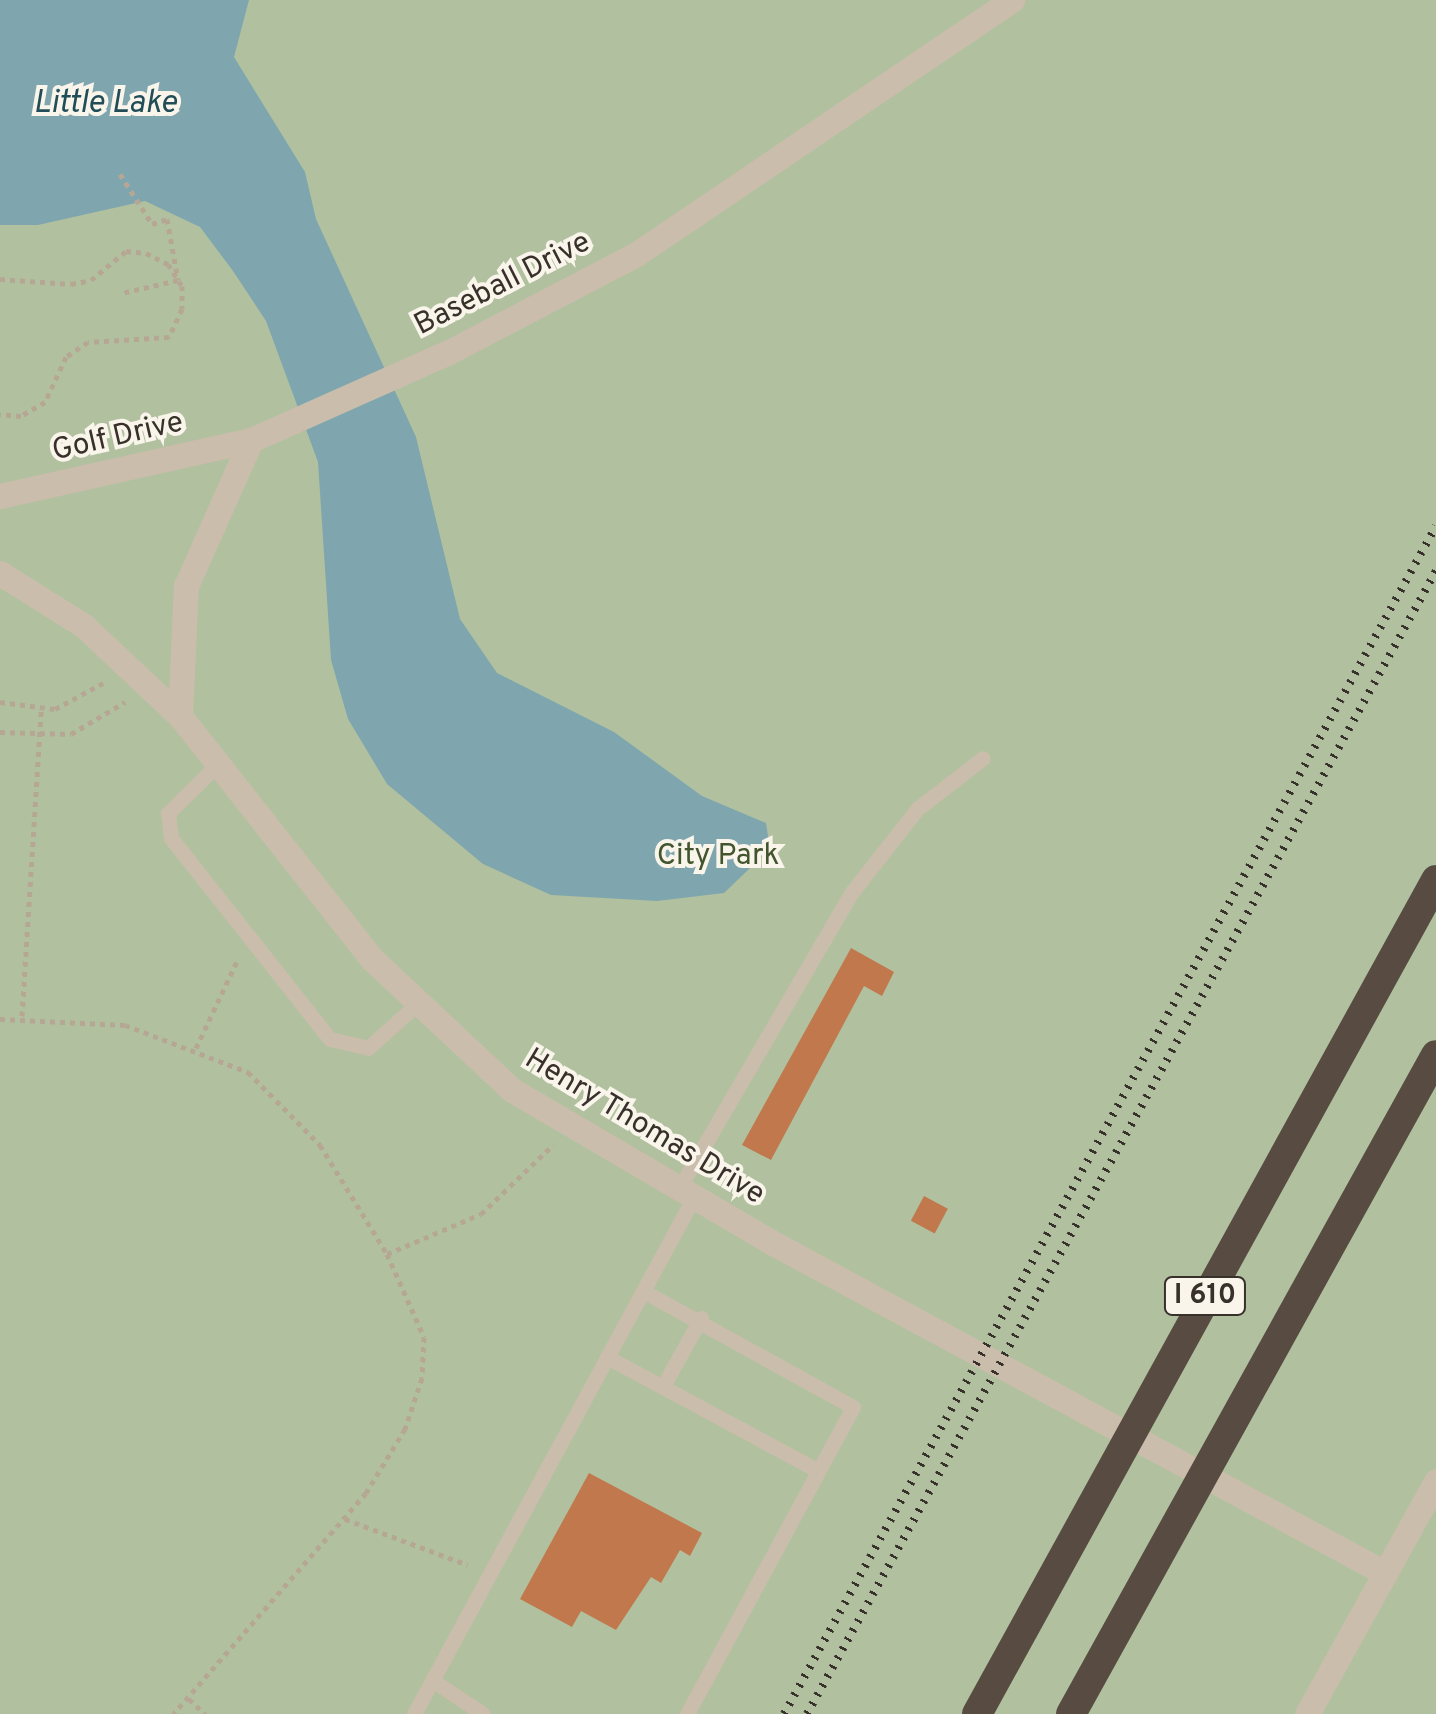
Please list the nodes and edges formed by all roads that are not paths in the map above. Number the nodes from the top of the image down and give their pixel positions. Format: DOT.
graph roads {
  1 [pos="1012,0"];
  2 [pos="250,440"];
  3 [pos="0,496"];
  4 [pos="0,573"];
  5 [pos="180,716"];
  6 [pos="983,758"];
  7 [pos="217,765"];
  8 [pos="1436,880"];
  9 [pos="416,1005"];
  10 [pos="1436,1055"];
  11 [pos="688,1191"];
  12 [pos="643,1292"];
  13 [pos="701,1318"];
  14 [pos="607,1357"];
  15 [pos="663,1386"];
  16 [pos="818,1470"];
  17 [pos="1436,1481"];
  18 [pos="1385,1574"];
  19 [pos="432,1680"];
  20 [pos="414,1714"];
  21 [pos="483,1714"];
  22 [pos="687,1714"];
  23 [pos="977,1714"];
  24 [pos="1070,1714"];
  25 [pos="1307,1714"];
  1 -- 2 [label="street, Baseball Drive"];
  2 -- 3 [label="street, Golf Drive"];
  2 -- 5 [label="street"];
  4 -- 5 [label="street, Henry Thomas Drive"];
  5 -- 7 [label="street, Henry Thomas Drive"];
  6 -- 11 [label="lane"];
  7 -- 9 [label="street, Henry Thomas Drive"];
  7 -- 9 [label="lane"];
  8 -- 23 [label="highway, I 610, bridge"];
  9 -- 11 [label="street, Henry Thomas Drive"];
  10 -- 24 [label="highway, I 610, bridge"];
  11 -- 12 [label="lane"];
  11 -- 18 [label="street, Henry Thomas Drive"];
  12 -- 13 [label="lane"];
  12 -- 14 [label="lane"];
  13 -- 15 [label="lane"];
  13 -- 16 [label="lane"];
  14 -- 15 [label="lane"];
  14 -- 19 [label="lane"];
  15 -- 16 [label="lane"];
  16 -- 22 [label="lane"];
  17 -- 18 [label="street"];
  18 -- 25 [label="street"];
  19 -- 20 [label="lane"];
  19 -- 21 [label="lane"];
}
